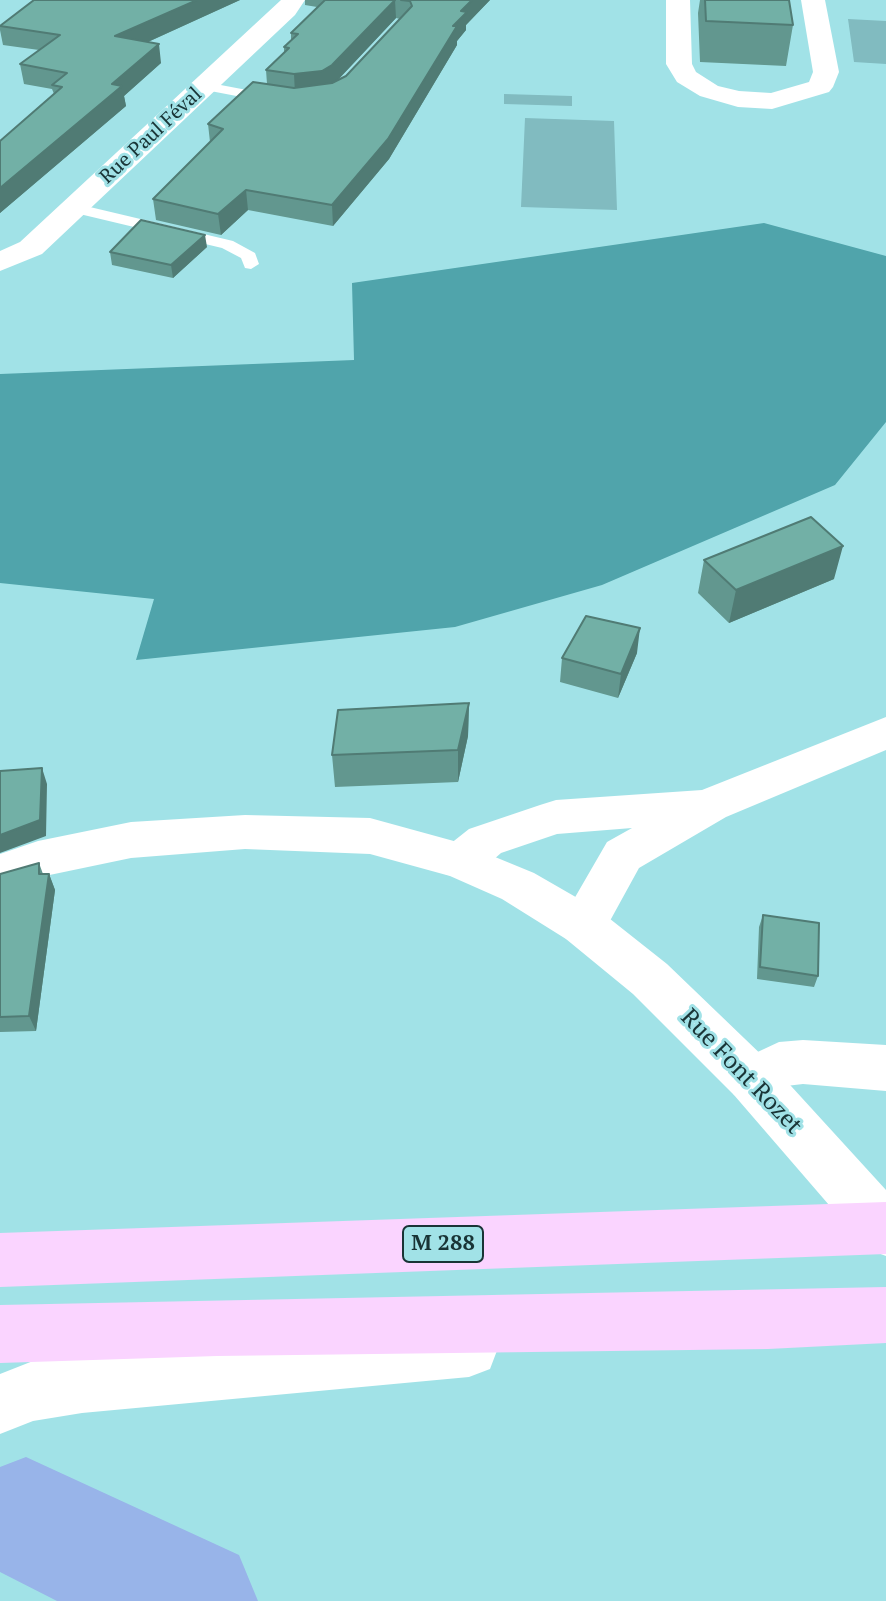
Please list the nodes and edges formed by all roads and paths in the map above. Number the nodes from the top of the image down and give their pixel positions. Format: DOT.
graph roads {
  1 [pos="293,0"];
  2 [pos="678,0"];
  3 [pos="814,7"];
  4 [pos="205,86"];
  5 [pos="295,101"];
  6 [pos="73,208"];
  7 [pos="0,262"];
  8 [pos="251,264"];
  9 [pos="886,733"];
  10 [pos="710,805"];
  11 [pos="461,861"];
  12 [pos="0,872"];
  13 [pos="583,925"];
  14 [pos="886,1068"];
  15 [pos="760,1088"];
  16 [pos="886,1229"];
  17 [pos="0,1260"];
  18 [pos="886,1315"];
  19 [pos="768,1320"];
  20 [pos="0,1334"];
  21 [pos="0,1404"];
  1 -- 4 [label="street, Rue Paul Féval"];
  2 -- 3 [label="street"];
  4 -- 5 [label="lane"];
  4 -- 6 [label="street, Rue Paul Féval"];
  6 -- 7 [label="street, Rue Paul Féval"];
  6 -- 8 [label="lane"];
  9 -- 10 [label="street"];
  10 -- 11 [label="street"];
  10 -- 13 [label="street"];
  11 -- 12 [label="street, Rue Font Rozet"];
  11 -- 13 [label="street, Rue Font Rozet"];
  13 -- 15 [label="street, Rue Font Rozet"];
  14 -- 15 [label="street"];
  15 -- 16 [label="street, Rue Font Rozet"];
  16 -- 17 [label="main road, M 288"];
  18 -- 19 [label="main road"];
  19 -- 20 [label="main road"];
  19 -- 21 [label="street"];
}
